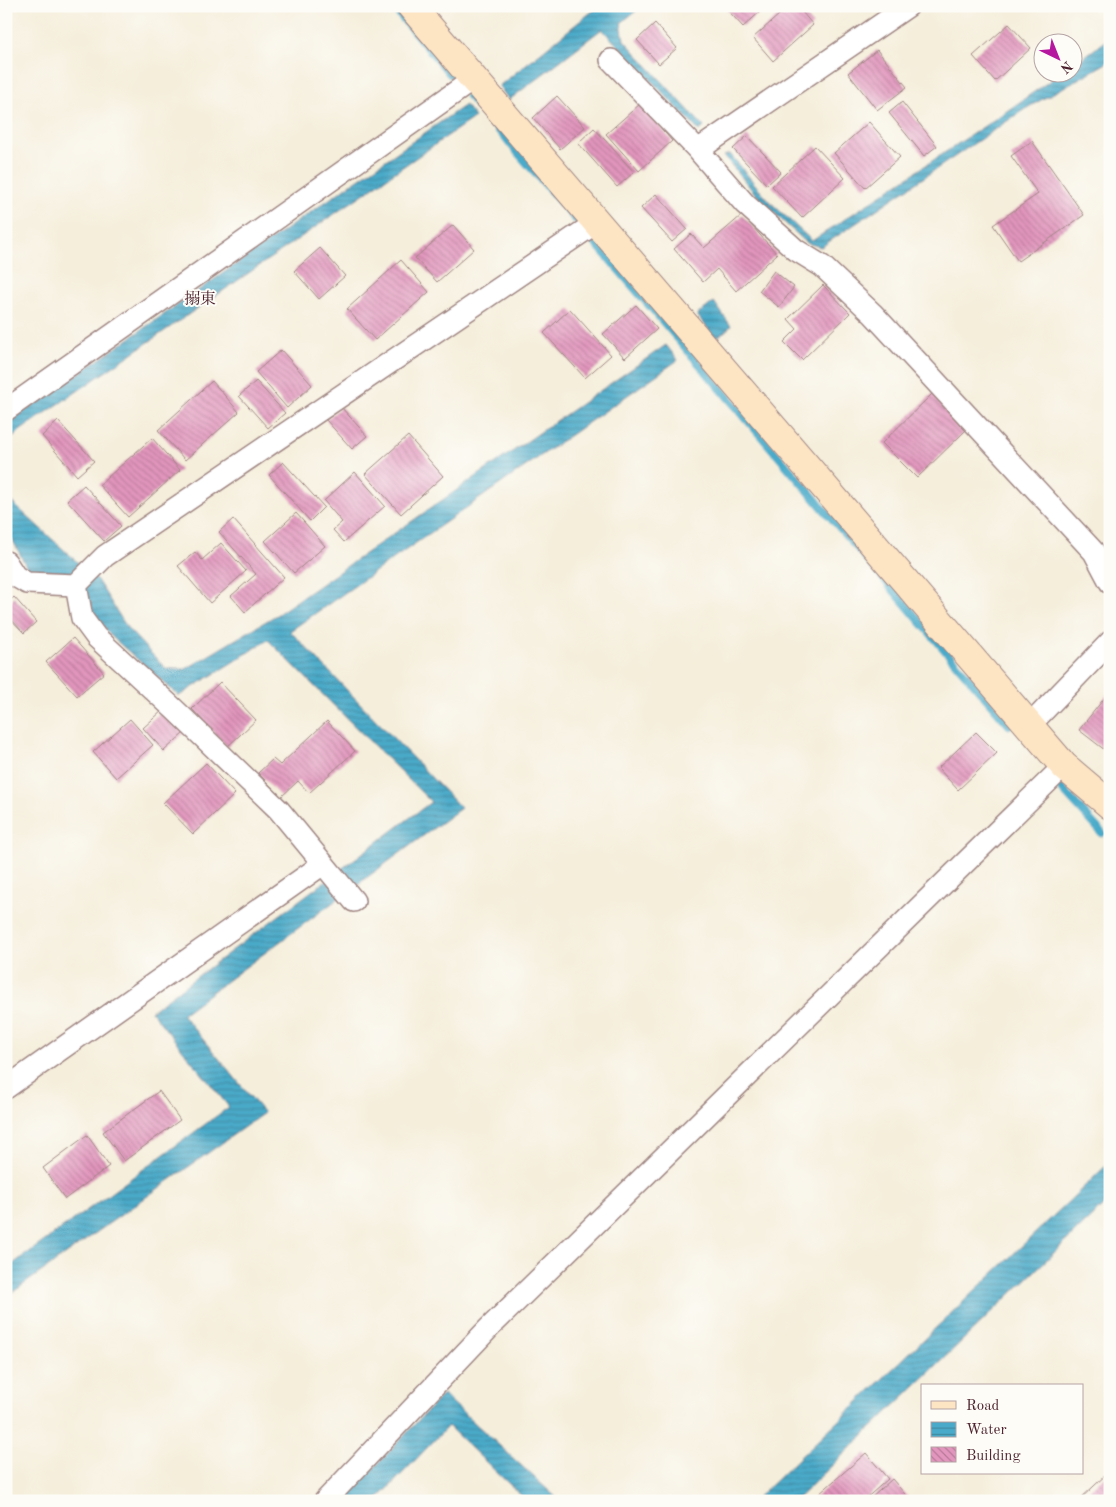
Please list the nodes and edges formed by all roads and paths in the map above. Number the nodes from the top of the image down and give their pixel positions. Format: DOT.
graph roads {
  1 [pos="411,6"];
  2 [pos="908,6"];
  3 [pos="611,60"];
  4 [pos="474,79"];
  5 [pos="698,150"];
  6 [pos="597,222"];
  7 [pos="6,410"];
  8 [pos="6,562"];
  9 [pos="1110,582"];
  10 [pos="76,585"];
  11 [pos="1110,642"];
  12 [pos="1029,726"];
  13 [pos="1064,766"];
  14 [pos="1110,805"];
  15 [pos="323,864"];
  16 [pos="354,901"];
  17 [pos="6,1088"];
  18 [pos="325,1501"];
  1 -- 4 [label="street"];
  2 -- 5 [label="street"];
  3 -- 5 [label="street"];
  4 -- 6 [label="street"];
  4 -- 7 [label="street"];
  5 -- 9 [label="street"];
  6 -- 10 [label="street"];
  6 -- 12 [label="street"];
  8 -- 10 [label="street"];
  10 -- 15 [label="street"];
  11 -- 12 [label="street"];
  12 -- 13 [label="street"];
  13 -- 14 [label="street"];
  13 -- 18 [label="street"];
  15 -- 16 [label="street"];
  15 -- 17 [label="street"];
}
